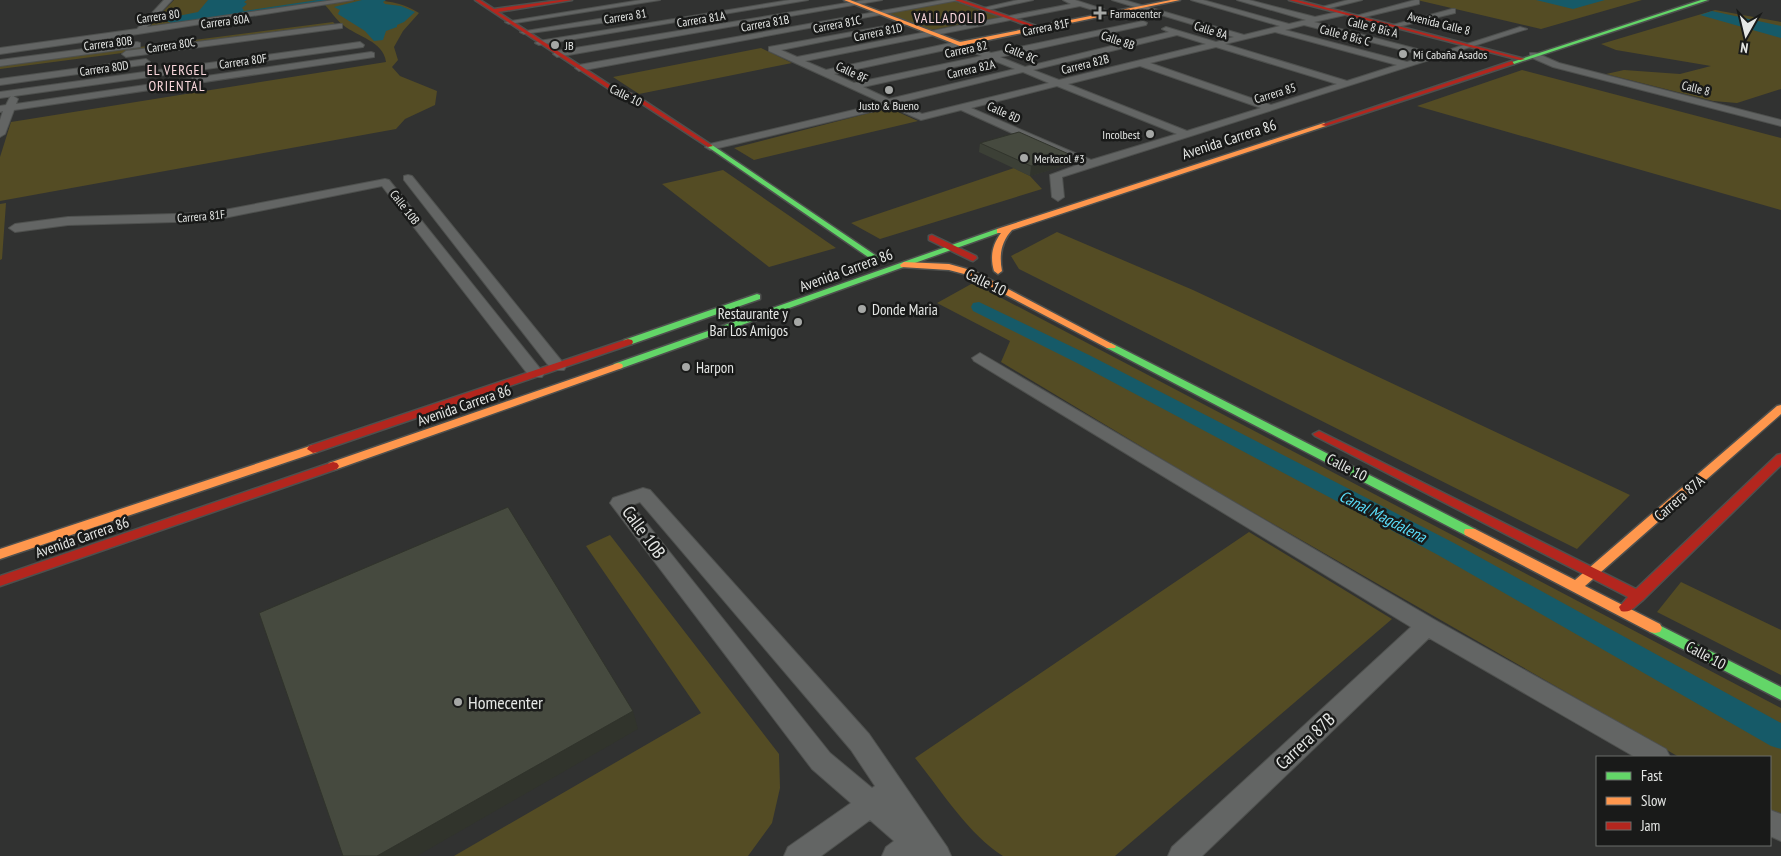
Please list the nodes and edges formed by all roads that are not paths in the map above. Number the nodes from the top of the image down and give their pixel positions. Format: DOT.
graph roads {
  1 [pos="168,0"];
  2 [pos="349,0"];
  3 [pos="477,0"];
  4 [pos="570,0"];
  5 [pos="656,0"];
  6 [pos="804,0"];
  7 [pos="878,0"];
  8 [pos="956,0"];
  9 [pos="1029,0"];
  10 [pos="1067,0"];
  11 [pos="1116,0"];
  12 [pos="1178,0"];
  13 [pos="1195,0"];
  14 [pos="1241,0"];
  15 [pos="1291,0"];
  16 [pos="1358,0"];
  17 [pos="1679,0"];
  18 [pos="1706,0"];
  19 [pos="629,2"];
  20 [pos="851,2"];
  21 [pos="1416,2"];
  22 [pos="741,3"];
  23 [pos="1081,4"];
  24 [pos="1145,4"];
  25 [pos="1160,4"];
  26 [pos="753,8"];
  27 [pos="1323,8"];
  28 [pos="289,9"];
  29 [pos="983,9"];
  30 [pos="493,11"];
  31 [pos="1452,11"];
  32 [pos="1188,12"];
  33 [pos="881,13"];
  34 [pos="1112,13"];
  35 [pos="1342,13"];
  36 [pos="296,16"];
  37 [pos="1356,16"];
  38 [pos="775,18"];
  39 [pos="1010,18"];
  40 [pos="611,19"];
  41 [pos="1315,20"];
  42 [pos="508,22"];
  43 [pos="668,22"];
  44 [pos="1304,22"];
  45 [pos="336,23"];
  46 [pos="907,24"];
  47 [pos="1151,25"];
  48 [pos="1289,26"];
  49 [pos="1394,26"];
  50 [pos="798,28"];
  51 [pos="1039,28"];
  52 [pos="1276,29"];
  53 [pos="1522,29"];
  54 [pos="138,32"];
  55 [pos="524,32"];
  56 [pos="687,32"];
  57 [pos="930,32"];
  58 [pos="1244,32"];
  59 [pos="201,33"];
  60 [pos="1177,33"];
  61 [pos="1070,38"];
  62 [pos="824,39"];
  63 [pos="540,43"];
  64 [pos="360,44"];
  65 [pos="709,44"];
  66 [pos="960,44"];
  67 [pos="1215,44"];
  68 [pos="1470,46"];
  69 [pos="34,47"];
  70 [pos="772,49"];
  71 [pos="0,50"];
  72 [pos="1105,50"];
  73 [pos="557,54"];
  74 [pos="1501,54"];
  75 [pos="371,55"];
  76 [pos="992,56"];
  77 [pos="1436,56"];
  78 [pos="1523,59"];
  79 [pos="797,60"];
  80 [pos="1479,60"];
  81 [pos="155,61"];
  82 [pos="1141,62"];
  83 [pos="0,63"];
  84 [pos="28,63"];
  85 [pos="1407,65"];
  86 [pos="204,66"];
  87 [pos="579,68"];
  88 [pos="1025,69"];
  89 [pos="0,70"];
  90 [pos="826,73"];
  91 [pos="1604,78"];
  92 [pos="22,79"];
  93 [pos="205,79"];
  94 [pos="0,82"];
  95 [pos="1057,84"];
  96 [pos="1347,84"];
  97 [pos="854,86"];
  98 [pos="16,92"];
  99 [pos="0,95"];
  100 [pos="890,103"];
  101 [pos="10,107"];
  102 [pos="962,107"];
  103 [pos="1271,108"];
  104 [pos="0,109"];
  105 [pos="922,117"];
  106 [pos="1781,123"];
  107 [pos="2,124"];
  108 [pos="0,134"];
  109 [pos="1186,134"];
  110 [pos="710,147"];
  111 [pos="1090,164"];
  112 [pos="408,178"];
  113 [pos="385,182"];
  114 [pos="1058,197"];
  115 [pos="1010,227"];
  116 [pos="15,228"];
  117 [pos="947,233"];
  118 [pos="952,248"];
  119 [pos="878,255"];
  120 [pos="855,263"];
  121 [pos="904,265"];
  122 [pos="771,292"];
  123 [pos="980,358"];
  124 [pos="558,367"];
  125 [pos="536,374"];
  126 [pos="1781,408"];
  127 [pos="1309,429"];
  128 [pos="1781,458"];
  129 [pos="0,554"];
  130 [pos="1593,572"];
  131 [pos="0,581"];
  132 [pos="1576,587"];
  133 [pos="1638,596"];
  134 [pos="1622,611"];
  135 [pos="1427,626"];
  136 [pos="1781,694"];
  137 [pos="1655,756"];
  138 [pos="881,796"];
  139 [pos="921,849"];
  140 [pos="798,856"];
  141 [pos="1182,856"];
  1 -- 54 [label="street"];
  2 -- 28 [label="street, Carrera 80"];
  3 -- 30 [label="street, Calle 10"];
  4 -- 30 [label="street"];
  5 -- 19 [label="street"];
  6 -- 26 [label="street, Carrera 81"];
  7 -- 20 [label="street, Carrera 81A"];
  8 -- 29 [label="street, Calle 8B"];
  8 -- 33 [label="street, Carrera 81B"];
  9 -- 29 [label="street"];
  10 -- 23 [label="street, Calle 8A"];
  11 -- 24 [label="street"];
  12 -- 25 [label="street, Carrera 81F"];
  13 -- 48 [label="street"];
  14 -- 41 [label="street"];
  15 -- 27 [label="street, Avenida Calle 8"];
  16 -- 27 [label="street"];
  17 -- 74 [label="street"];
  18 -- 78 [label="street, Avenida Carrera 86"];
  19 -- 42 [label="street"];
  19 -- 43 [label="street"];
  20 -- 33 [label="street, Calle 8C"];
  20 -- 38 [label="street, Carrera 81A"];
  21 -- 37 [label="street"];
  22 -- 26 [label="street"];
  23 -- 34 [label="street, Calle 8A"];
  23 -- 39 [label="street, Carrera 81D"];
  24 -- 25 [label="street, Carrera 81F"];
  24 -- 34 [label="street, Carrera 81F"];
  24 -- 58 [label="street"];
  25 -- 32 [label="street"];
  26 -- 38 [label="street"];
  26 -- 43 [label="street, Carrera 81"];
  27 -- 35 [label="street, Avenida Calle 8"];
  28 -- 36 [label="street"];
  28 -- 59 [label="street, Carrera 80"];
  29 -- 39 [label="street, Calle 8B"];
  30 -- 42 [label="street, Calle 10"];
  31 -- 49 [label="street"];
  33 -- 46 [label="street, Calle 8C"];
  33 -- 50 [label="street, Carrera 81B"];
  34 -- 47 [label="street, Calle 8A"];
  34 -- 51 [label="street, Carrera 81F"];
  35 -- 37 [label="street, Avenida Calle 8"];
  35 -- 41 [label="street, Carrera 82B"];
  37 -- 49 [label="street, Avenida Calle 8"];
  38 -- 50 [label="street"];
  38 -- 56 [label="street, Carrera 81A"];
  39 -- 51 [label="street, Calle 8B"];
  39 -- 57 [label="street, Carrera 81D"];
  40 -- 55 [label="street"];
  41 -- 44 [label="street, Carrera 82B"];
  42 -- 55 [label="street, Calle 10"];
  43 -- 56 [label="street"];
  43 -- 63 [label="street, Carrera 81"];
  44 -- 48 [label="street, Carrera 82B"];
  44 -- 77 [label="street, Calle 8 Bis A"];
  45 -- 59 [label="street, Carrera 80B"];
  46 -- 57 [label="street, Calle 8C"];
  46 -- 62 [label="street, Carrera 81C"];
  47 -- 60 [label="street, Calle 8A"];
  47 -- 61 [label="street, Carrera 82"];
  48 -- 52 [label="street, Carrera 82B"];
  49 -- 68 [label="street, Avenida Calle 8"];
  50 -- 62 [label="street"];
  50 -- 65 [label="street, Carrera 81B"];
  51 -- 61 [label="street, Calle 8B"];
  51 -- 66 [label="street, Carrera 81F"];
  52 -- 58 [label="street, Carrera 82B"];
  52 -- 85 [label="street, Calle 8 Bis C"];
  53 -- 68 [label="street, Carrera 85"];
  54 -- 59 [label="street, Carrera 80"];
  54 -- 69 [label="street, Carrera 80"];
  55 -- 63 [label="street, Calle 10"];
  56 -- 65 [label="street"];
  56 -- 73 [label="street, Carrera 81A"];
  57 -- 66 [label="street, Calle 8C"];
  57 -- 79 [label="street, Carrera 81D"];
  58 -- 67 [label="street, Carrera 82B"];
  59 -- 84 [label="street, Carrera 80B"];
  59 -- 86 [label="street"];
  60 -- 67 [label="street, Calle 8A"];
  60 -- 72 [label="street, Carrera 82A"];
  61 -- 72 [label="street, Calle 8B"];
  61 -- 76 [label="street, Carrera 82"];
  62 -- 70 [label="street, Carrera 81C"];
  63 -- 73 [label="street, Calle 10"];
  64 -- 86 [label="street, Carrera 80D"];
  65 -- 87 [label="street, Carrera 81B"];
  66 -- 76 [label="street, Calle 8C"];
  66 -- 90 [label="street, Carrera 81F"];
  67 -- 82 [label="street, Carrera 82B"];
  67 -- 96 [label="street, Calle 8A"];
  68 -- 74 [label="street, Avenida Calle 8"];
  68 -- 77 [label="street, Carrera 85"];
  69 -- 71 [label="street, Carrera 80"];
  69 -- 84 [label="street"];
  70 -- 79 [label="street, Calle 8F"];
  72 -- 82 [label="street, Calle 8B"];
  72 -- 88 [label="street, Carrera 82A"];
  73 -- 87 [label="street, Calle 10"];
  74 -- 78 [label="street, Avenida Calle 8"];
  74 -- 80 [label="street"];
  75 -- 93 [label="street, Carrera 80F"];
  76 -- 88 [label="street, Calle 8C"];
  76 -- 97 [label="street, Carrera 82"];
  77 -- 85 [label="street, Carrera 85"];
  78 -- 91 [label="street, Calle 8"];
  78 -- 91 [label="street, Calle 8"];
  78 -- 115 [label="street, Avenida Carrera 86"];
  79 -- 90 [label="street, Calle 8F"];
  81 -- 92 [label="street, Carrera 80C"];
  82 -- 95 [label="street, Carrera 82B"];
  82 -- 103 [label="street, Calle 8B"];
  83 -- 84 [label="street"];
  84 -- 89 [label="street, Carrera 80B"];
  84 -- 92 [label="street"];
  85 -- 96 [label="street, Carrera 85"];
  86 -- 93 [label="street"];
  86 -- 98 [label="street, Carrera 80D"];
  87 -- 110 [label="street, Calle 10"];
  88 -- 95 [label="street, Calle 8C"];
  88 -- 100 [label="street, Carrera 82A"];
  90 -- 97 [label="street, Calle 8F"];
  91 -- 106 [label="street, Calle 8"];
  92 -- 94 [label="street, Carrera 80C"];
  92 -- 98 [label="street"];
  93 -- 101 [label="street, Carrera 80F"];
  95 -- 102 [label="street, Carrera 82B"];
  95 -- 109 [label="street, Calle 8C"];
  96 -- 103 [label="street, Carrera 85"];
  97 -- 100 [label="street, Calle 8F"];
  98 -- 99 [label="street, Carrera 80D"];
  98 -- 101 [label="street"];
  100 -- 105 [label="street, Calle 8F"];
  100 -- 110 [label="street, Carrera 82A"];
  101 -- 104 [label="street, Carrera 80F"];
  101 -- 107 [label="street"];
  102 -- 105 [label="street, Carrera 82B"];
  102 -- 111 [label="street, Calle 8D"];
  103 -- 109 [label="street, Carrera 85"];
  107 -- 108 [label="street"];
  109 -- 111 [label="street, Carrera 85"];
  110 -- 119 [label="street, Calle 10"];
  111 -- 114 [label="street, Carrera 85"];
  112 -- 124 [label="street, Calle 10B"];
  113 -- 116 [label="street, Carrera 81F"];
  113 -- 125 [label="street, Calle 10B"];
  115 -- 118 [label="street, Avenida Carrera 86"];
  115 -- 118 [label="street, Calle 10"];
  117 -- 118 [label="street, Calle 10"];
  118 -- 121 [label="street, Avenida Carrera 86"];
  119 -- 120 [label="street, Avenida Carrera 86"];
  121 -- 131 [label="street, Avenida Carrera 86"];
  121 -- 132 [label="street, Calle 10"];
  122 -- 124 [label="street, Avenida Carrera 86"];
  123 -- 135 [label="street"];
  124 -- 125 [label="street, Avenida Carrera 86"];
  125 -- 129 [label="street, Avenida Carrera 86"];
  126 -- 130 [label="street, Carrera 87A"];
  127 -- 130 [label="street, Calle 10"];
  128 -- 133 [label="street"];
  130 -- 132 [label="street, Carrera 87A"];
  130 -- 133 [label="street, Calle 10"];
  132 -- 134 [label="street, Calle 10"];
  133 -- 134 [label="street"];
  134 -- 136 [label="street, Calle 10"];
  135 -- 137 [label="street"];
  135 -- 141 [label="street, Carrera 87B"];
  138 -- 138 [label="street, Calle 10B"];
  138 -- 139 [label="street, Calle 10B"];
  138 -- 140 [label="street"];
}
